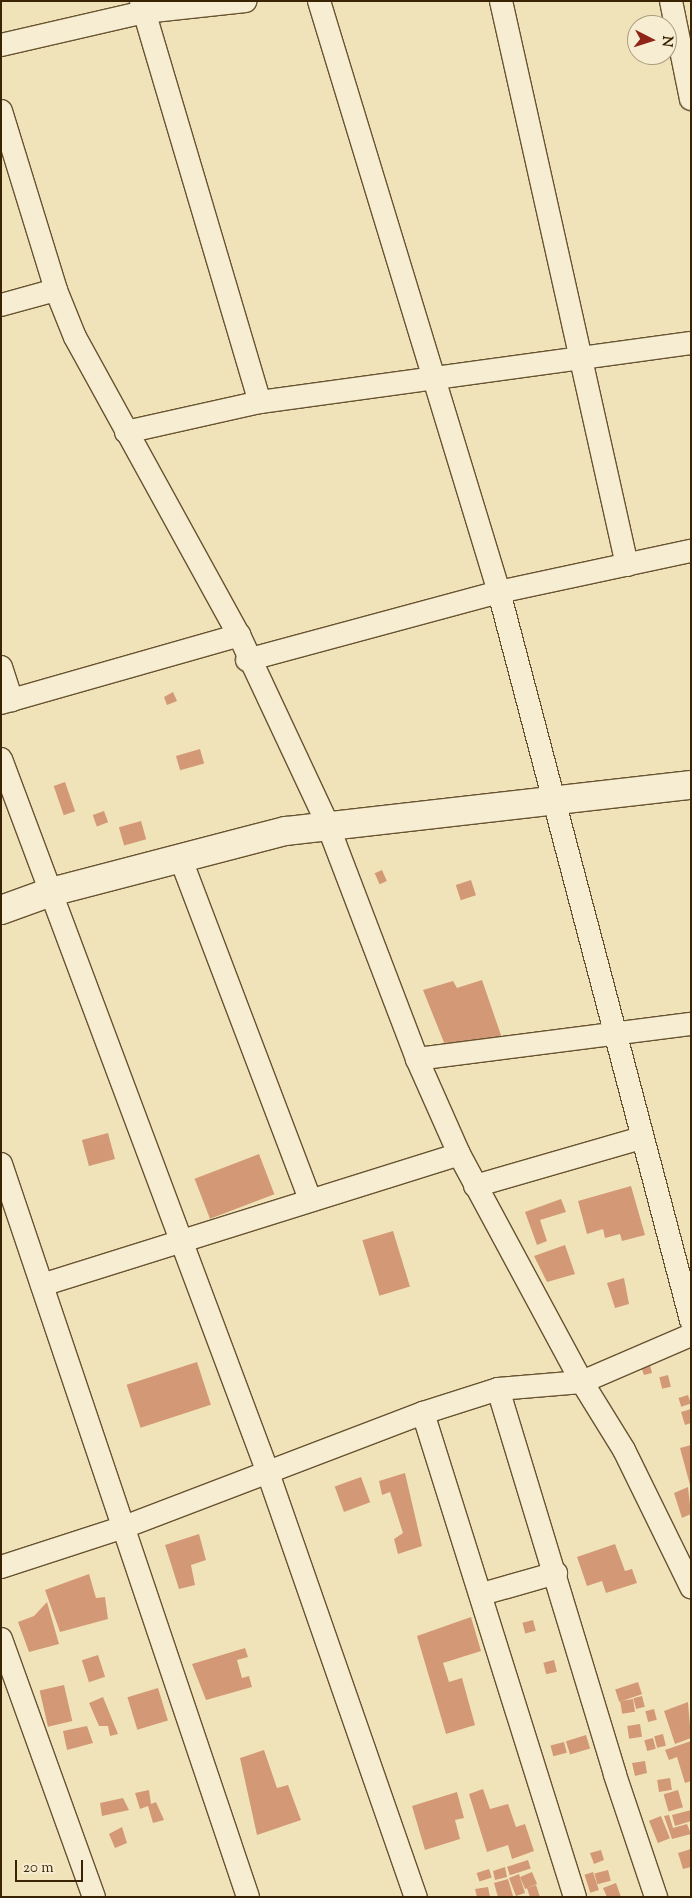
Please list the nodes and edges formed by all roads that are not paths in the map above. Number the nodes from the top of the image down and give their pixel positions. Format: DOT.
graph roads {
  1 [pos="245,1"];
  2 [pos="319,1"];
  3 [pos="501,1"];
  4 [pos="671,1"];
  5 [pos="142,7"];
  6 [pos="1,45"];
  7 [pos="691,99"];
  8 [pos="1,111"];
  9 [pos="56,290"];
  10 [pos="1,305"];
  11 [pos="691,343"];
  12 [pos="580,357"];
  13 [pos="435,379"];
  14 [pos="260,402"];
  15 [pos="126,432"];
  16 [pos="691,551"];
  17 [pos="627,565"];
  18 [pos="499,592"];
  19 [pos="239,635"];
  20 [pos="247,660"];
  21 [pos="1,667"];
  22 [pos="6,702"];
  23 [pos="1,759"];
  24 [pos="691,785"];
  25 [pos="554,797"];
  26 [pos="327,824"];
  27 [pos="180,857"];
  28 [pos="51,892"];
  29 [pos="1,910"];
  30 [pos="691,1024"];
  31 [pos="612,1031"];
  32 [pos="417,1059"];
  33 [pos="642,1138"];
  34 [pos="459,1154"];
  35 [pos="1,1164"];
  36 [pos="475,1186"];
  37 [pos="310,1200"];
  38 [pos="184,1244"];
  39 [pos="42,1286"];
  40 [pos="691,1320"];
  41 [pos="691,1335"];
  42 [pos="582,1382"];
  43 [pos="498,1389"];
  44 [pos="423,1413"];
  45 [pos="267,1470"];
  46 [pos="124,1527"];
  47 [pos="1,1567"];
  48 [pos="556,1573"];
  49 [pos="691,1587"];
  50 [pos="482,1594"];
  51 [pos="1,1639"];
  52 [pos="94,1897"];
  53 [pos="248,1897"];
  54 [pos="416,1897"];
  55 [pos="575,1897"];
  56 [pos="656,1897"];
  1 -- 5 [label="street"];
  2 -- 13 [label="street"];
  3 -- 12 [label="street"];
  4 -- 7 [label="street"];
  5 -- 6 [label="street"];
  5 -- 14 [label="street"];
  8 -- 9 [label="street"];
  9 -- 10 [label="street"];
  9 -- 15 [label="street"];
  11 -- 12 [label="street"];
  12 -- 13 [label="street"];
  12 -- 17 [label="street"];
  13 -- 14 [label="street"];
  13 -- 18 [label="street"];
  14 -- 15 [label="street"];
  15 -- 19 [label="street"];
  16 -- 17 [label="street"];
  17 -- 18 [label="street"];
  18 -- 20 [label="street"];
  18 -- 25 [label="street"];
  19 -- 20 [label="street"];
  19 -- 22 [label="street"];
  20 -- 26 [label="street"];
  21 -- 22 [label="street"];
  23 -- 28 [label="street"];
  24 -- 25 [label="street"];
  25 -- 26 [label="street"];
  25 -- 31 [label="street"];
  26 -- 27 [label="street"];
  26 -- 32 [label="street"];
  27 -- 28 [label="street"];
  27 -- 37 [label="street"];
  28 -- 29 [label="street"];
  28 -- 38 [label="street"];
  30 -- 31 [label="street"];
  31 -- 32 [label="street"];
  31 -- 33 [label="street"];
  32 -- 34 [label="street"];
  33 -- 36 [label="street"];
  33 -- 40 [label="street"];
  34 -- 36 [label="street"];
  34 -- 37 [label="street"];
  35 -- 39 [label="street"];
  36 -- 42 [label="street"];
  37 -- 38 [label="street"];
  38 -- 39 [label="street"];
  38 -- 45 [label="street"];
  39 -- 46 [label="street"];
  41 -- 42 [label="street"];
  42 -- 43 [label="street"];
  42 -- 49 [label="street"];
  43 -- 44 [label="street"];
  43 -- 48 [label="street"];
  44 -- 45 [label="street"];
  44 -- 50 [label="street"];
  45 -- 46 [label="street"];
  45 -- 54 [label="street"];
  46 -- 47 [label="street"];
  46 -- 53 [label="street"];
  48 -- 50 [label="street"];
  48 -- 56 [label="street"];
  50 -- 55 [label="street"];
  51 -- 52 [label="street"];
}
